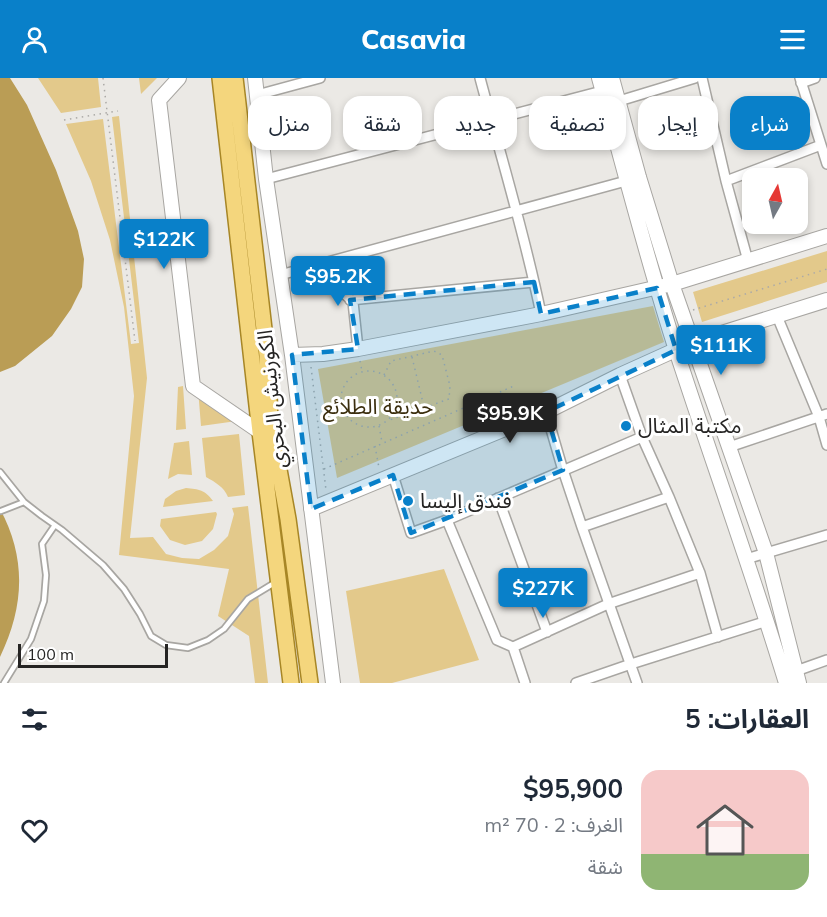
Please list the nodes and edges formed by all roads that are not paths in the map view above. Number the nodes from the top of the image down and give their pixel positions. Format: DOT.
graph roads {
  1 [pos="179,78"];
  2 [pos="220,78"];
  3 [pos="235,78"];
  4 [pos="255,78"];
  5 [pos="321,78"];
  6 [pos="480,78"];
  7 [pos="612,78"];
  8 [pos="695,78"];
  9 [pos="702,78"];
  10 [pos="815,78"];
  11 [pos="801,80"];
  12 [pos="601,84"];
  13 [pos="257,95"];
  14 [pos="485,96"];
  15 [pos="617,96"];
  16 [pos="626,99"];
  17 [pos="517,112"];
  18 [pos="626,128"];
  19 [pos="434,135"];
  20 [pos="821,145"];
  21 [pos="500,150"];
  22 [pos="827,164"];
  23 [pos="266,179"];
  24 [pos="626,181"];
  25 [pos="726,181"];
  26 [pos="516,210"];
  27 [pos="827,236"];
  28 [pos="748,261"];
  29 [pos="315,266"];
  30 [pos="280,275"];
  31 [pos="534,282"];
  32 [pos="672,284"];
  33 [pos="657,288"];
  34 [pos="351,300"];
  35 [pos="827,300"];
  36 [pos="541,314"];
  37 [pos="777,316"];
  38 [pos="693,342"];
  39 [pos="358,349"];
  40 [pos="676,350"];
  41 [pos="292,355"];
  42 [pos="620,375"];
  43 [pos="546,412"];
  44 [pos="823,416"];
  45 [pos="260,432"];
  46 [pos="642,437"];
  47 [pos="827,446"];
  48 [pos="729,447"];
  49 [pos="563,470"];
  50 [pos="0,472"];
  51 [pos="387,478"];
  52 [pos="669,497"];
  53 [pos="498,498"];
  54 [pos="24,502"];
  55 [pos="312,509"];
  56 [pos="1,511"];
  57 [pos="447,520"];
  58 [pos="55,525"];
  59 [pos="582,527"];
  60 [pos="827,535"];
  61 [pos="766,553"];
  62 [pos="746,559"];
  63 [pos="700,573"];
  64 [pos="278,580"];
  65 [pos="608,604"];
  66 [pos="767,621"];
  67 [pos="547,632"];
  68 [pos="718,637"];
  69 [pos="513,647"];
  70 [pos="827,660"];
  71 [pos="631,664"];
  72 [pos="798,677"];
  73 [pos="4,683"];
  74 [pos="291,683"];
  75 [pos="310,683"];
  76 [pos="333,683"];
  77 [pos="525,683"];
  78 [pos="576,683"];
  79 [pos="637,683"];
  80 [pos="786,683"];
  1 -- 45 [label="street"];
  2 -- 45 [label="main road, الكورنيش البحري"];
  3 -- 75 [label="main road, الكورنيش البحري"];
  4 -- 13 [label="street"];
  5 -- 13 [label="street"];
  6 -- 14 [label="street"];
  7 -- 15 [label="street"];
  8 -- 16 [label="street"];
  9 -- 25 [label="street"];
  10 -- 11 [label="street"];
  11 -- 20 [label="street"];
  12 -- 17 [label="street"];
  12 -- 24 [label="street"];
  13 -- 23 [label="street"];
  18 -- 32 [label="street"];
  19 -- 23 [label="street"];
  20 -- 22 [label="street"];
  20 -- 25 [label="street"];
  21 -- 26 [label="street"];
  23 -- 30 [label="street"];
  24 -- 26 [label="street"];
  24 -- 33 [label="street"];
  25 -- 28 [label="street"];
  26 -- 29 [label="street"];
  26 -- 31 [label="street"];
  27 -- 28 [label="street"];
  28 -- 32 [label="street"];
  29 -- 30 [label="street"];
  29 -- 34 [label="street"];
  30 -- 41 [label="street"];
  31 -- 34 [label="street"];
  31 -- 36 [label="street"];
  32 -- 33 [label="street"];
  32 -- 38 [label="street"];
  33 -- 36 [label="street"];
  33 -- 40 [label="street"];
  34 -- 39 [label="street"];
  35 -- 37 [label="street"];
  36 -- 39 [label="street"];
  37 -- 38 [label="street"];
  37 -- 44 [label="street"];
  38 -- 40 [label="street"];
  38 -- 48 [label="street"];
  39 -- 41 [label="street"];
  40 -- 42 [label="street"];
  40 -- 62 [label="street"];
  41 -- 55 [label="street"];
  42 -- 43 [label="street"];
  42 -- 46 [label="street"];
  43 -- 49 [label="street"];
  43 -- 51 [label="street"];
  44 -- 47 [label="street"];
  44 -- 48 [label="street"];
  45 -- 64 [label="main road, الكورنيش البحري"];
  46 -- 49 [label="street"];
  46 -- 52 [label="street"];
  48 -- 61 [label="street"];
  49 -- 53 [label="street"];
  49 -- 59 [label="street"];
  50 -- 54 [label="lane"];
  51 -- 55 [label="street"];
  51 -- 57 [label="street"];
  52 -- 59 [label="street"];
  52 -- 63 [label="street"];
  53 -- 57 [label="street"];
  53 -- 67 [label="street"];
  54 -- 56 [label="lane"];
  54 -- 58 [label="lane"];
  55 -- 76 [label="street"];
  57 -- 69 [label="street"];
  58 -- 64 [label="lane"];
  58 -- 73 [label="lane"];
  59 -- 65 [label="street"];
  60 -- 61 [label="street"];
  61 -- 62 [label="street"];
  61 -- 72 [label="street"];
  62 -- 66 [label="street"];
  63 -- 65 [label="street"];
  63 -- 68 [label="street"];
  64 -- 74 [label="main road, الكورنيش البحري"];
  65 -- 67 [label="street"];
  65 -- 71 [label="street"];
  66 -- 68 [label="street"];
  66 -- 80 [label="street"];
  67 -- 69 [label="street"];
  68 -- 71 [label="street"];
  69 -- 77 [label="street"];
  70 -- 72 [label="street"];
  71 -- 78 [label="street"];
  71 -- 79 [label="street"];
}
